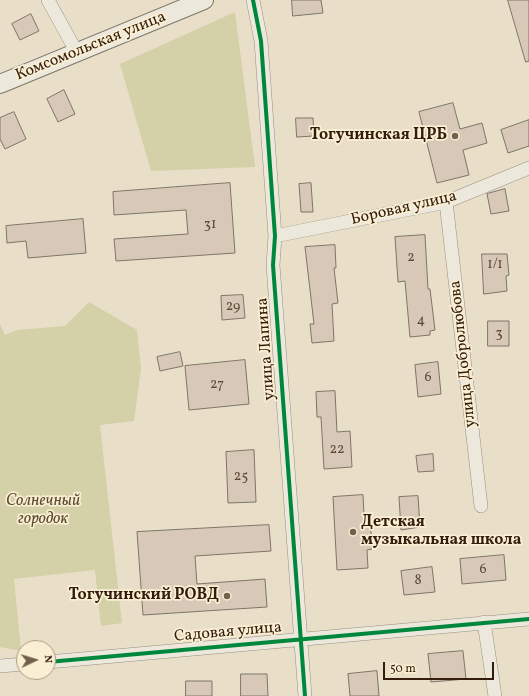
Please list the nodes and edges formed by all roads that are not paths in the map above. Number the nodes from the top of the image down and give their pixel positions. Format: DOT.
graph roads {
  1 [pos="48,0"];
  2 [pos="204,0"];
  3 [pos="253,0"];
  4 [pos="76,51"];
  5 [pos="0,84"];
  6 [pos="529,168"];
  7 [pos="446,202"];
  8 [pos="275,236"];
  9 [pos="481,506"];
  10 [pos="529,619"];
  11 [pos="484,622"];
  12 [pos="301,638"];
  13 [pos="56,661"];
  14 [pos="16,665"];
  15 [pos="0,666"];
  16 [pos="305,696"];
  17 [pos="495,696"];
  1 -- 4 [label="street"];
  2 -- 4 [label="main road, Комсомольская улица"];
  3 -- 8 [label="street, улица Лапина"];
  4 -- 5 [label="main road, Комсомольская улица"];
  6 -- 7 [label="street, Боровая улица"];
  7 -- 8 [label="street, Боровая улица"];
  7 -- 9 [label="street, улица Добролюбова"];
  8 -- 12 [label="street, улица Лапина"];
  10 -- 11 [label="street, Садовая улица"];
  11 -- 12 [label="street, Садовая улица"];
  11 -- 17 [label="street"];
  12 -- 13 [label="street, Садовая улица"];
  12 -- 16 [label="street, улица Лапина"];
  14 -- 15 [label="street"];
}
